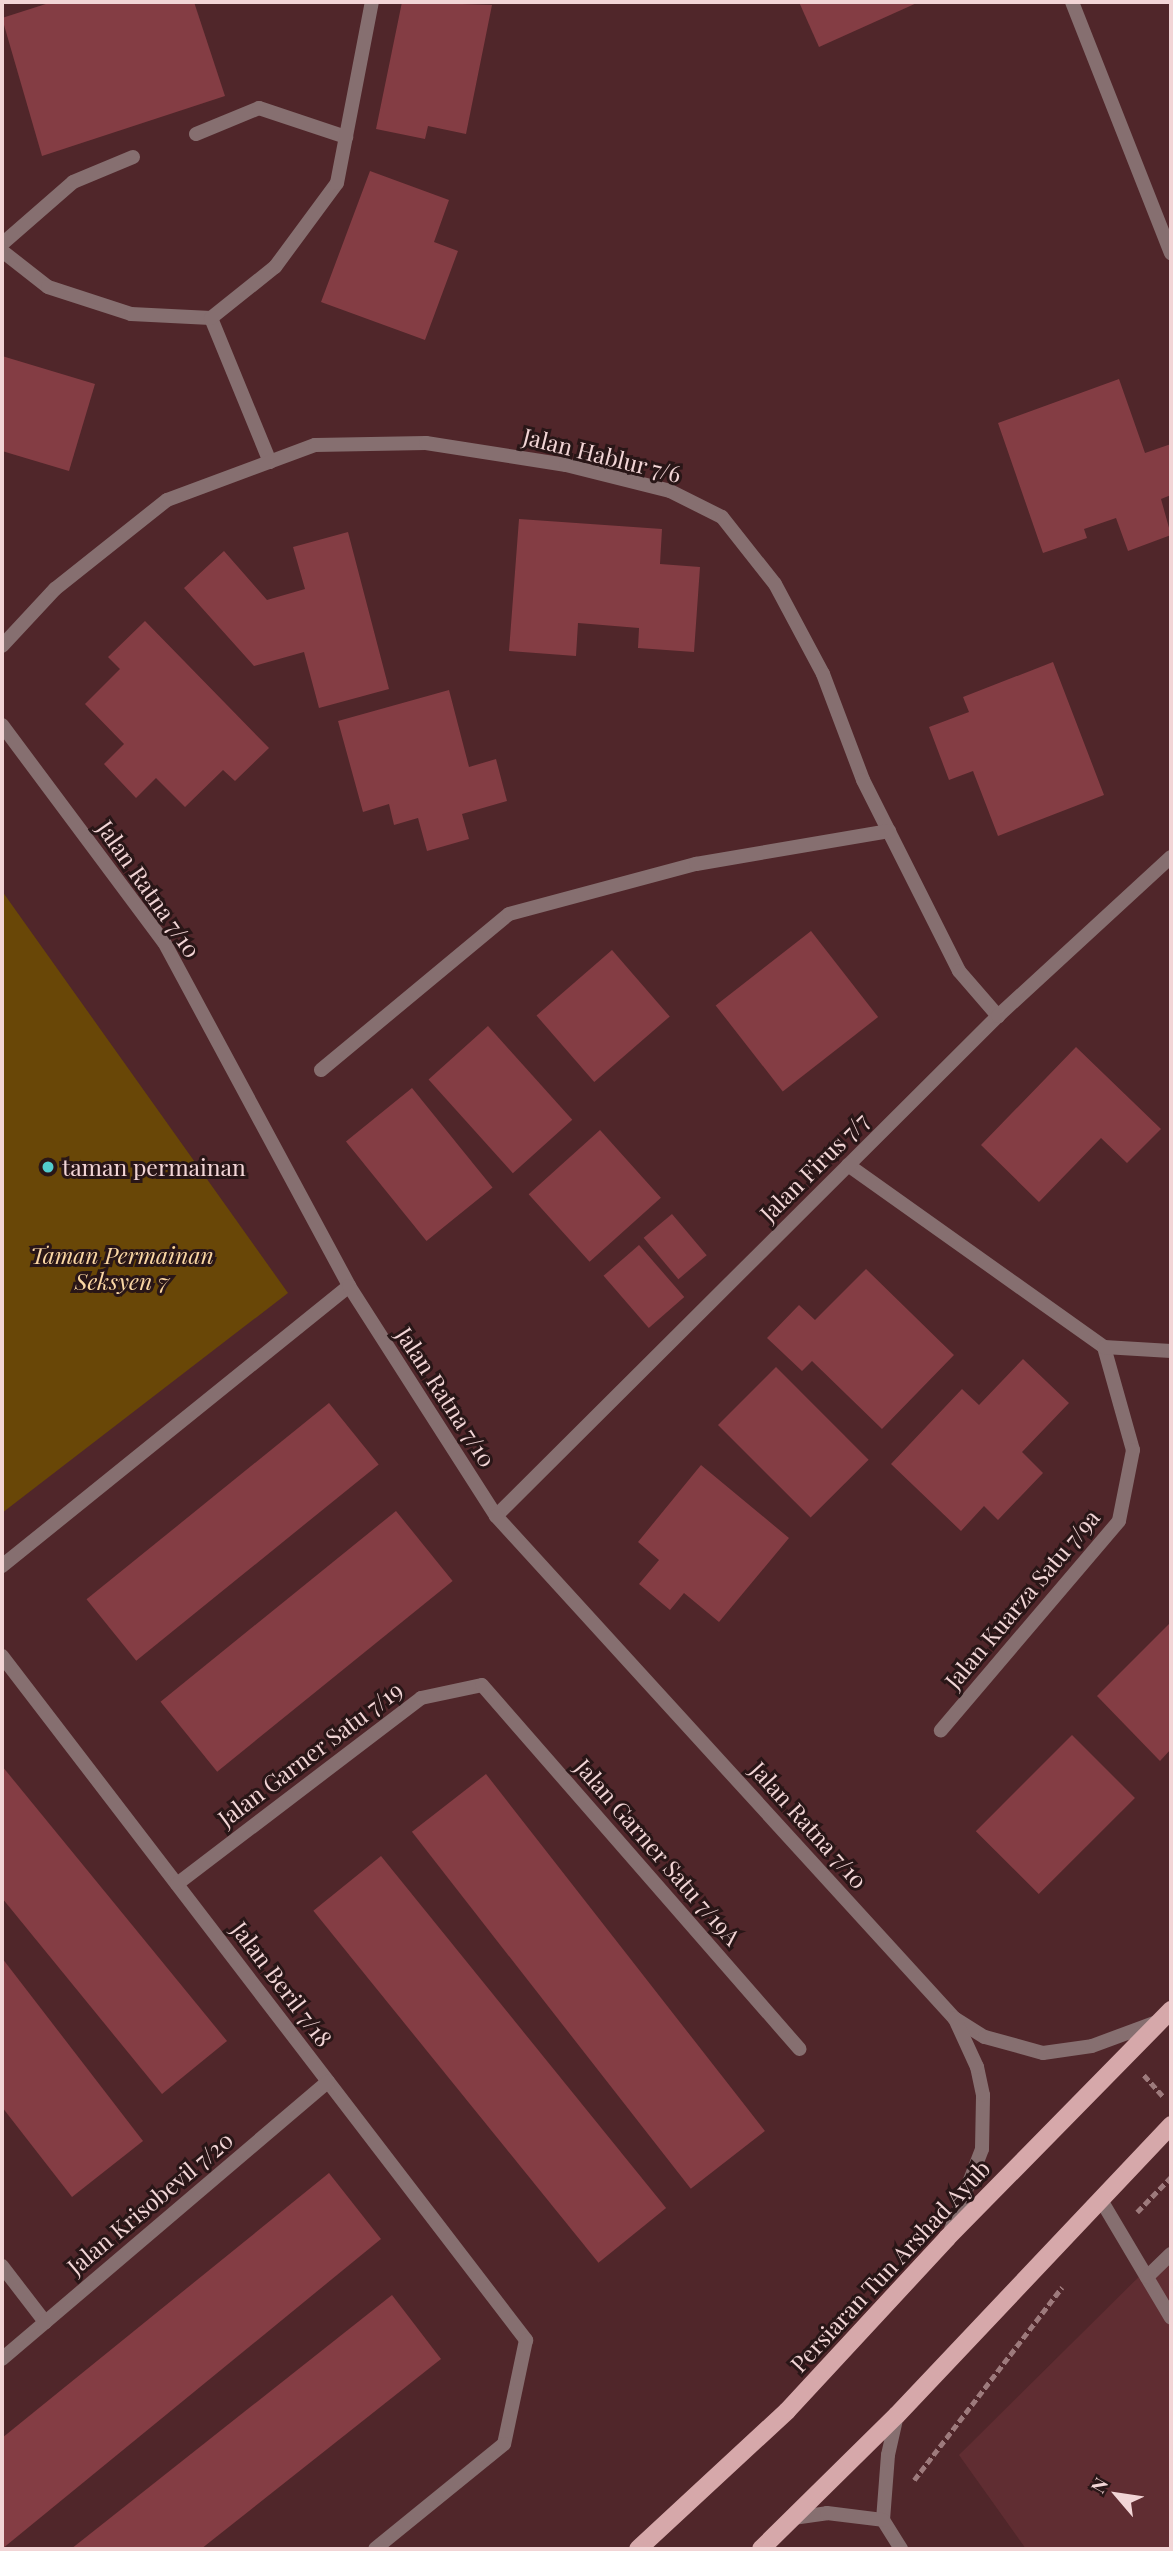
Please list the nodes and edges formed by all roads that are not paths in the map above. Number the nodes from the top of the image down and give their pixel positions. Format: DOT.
graph roads {
  1 [pos="372,2"];
  2 [pos="1072,2"];
  3 [pos="196,134"];
  4 [pos="346,137"];
  5 [pos="133,157"];
  6 [pos="2,244"];
  7 [pos="2,251"];
  8 [pos="1171,253"];
  9 [pos="211,318"];
  10 [pos="270,462"];
  11 [pos="2,646"];
  12 [pos="2,725"];
  13 [pos="889,831"];
  14 [pos="1171,857"];
  15 [pos="998,1016"];
  16 [pos="321,1070"];
  17 [pos="848,1165"];
  18 [pos="349,1286"];
  19 [pos="1104,1347"];
  20 [pos="1171,1351"];
  21 [pos="496,1516"];
  22 [pos="2,1566"];
  23 [pos="2,1656"];
  24 [pos="482,1685"];
  25 [pos="941,1730"];
  26 [pos="177,1884"];
  27 [pos="1166,2015"];
  28 [pos="954,2018"];
  29 [pos="800,2049"];
  30 [pos="328,2082"];
  31 [pos="1171,2125"];
  32 [pos="1101,2200"];
  33 [pos="947,2238"];
  34 [pos="1171,2254"];
  35 [pos="2,2266"];
  36 [pos="1147,2277"];
  37 [pos="1171,2318"];
  38 [pos="45,2322"];
  39 [pos="2,2359"];
  40 [pos="897,2415"];
  41 [pos="793,2518"];
  42 [pos="883,2520"];
  43 [pos="376,2549"];
  44 [pos="638,2549"];
  45 [pos="761,2549"];
  46 [pos="901,2549"];
  1 -- 4 [label="street"];
  2 -- 8 [label="street"];
  3 -- 4 [label="street"];
  4 -- 9 [label="street"];
  5 -- 6 [label="street"];
  7 -- 9 [label="street"];
  9 -- 10 [label="street"];
  10 -- 11 [label="street, Jalan Hablur 7/6"];
  10 -- 13 [label="street, Jalan Hablur 7/6"];
  12 -- 18 [label="street, Jalan Ratna 7/10"];
  13 -- 15 [label="street, Jalan Hablur 7/6"];
  13 -- 16 [label="street"];
  14 -- 15 [label="street, Jalan Firus 7/7"];
  15 -- 17 [label="street, Jalan Firus 7/7"];
  17 -- 19 [label="street"];
  17 -- 21 [label="street, Jalan Firus 7/7"];
  18 -- 21 [label="street, Jalan Ratna 7/10"];
  18 -- 22 [label="street"];
  19 -- 20 [label="street"];
  19 -- 25 [label="street, Jalan Kuarza Satu 7/9a"];
  21 -- 28 [label="street, Jalan Ratna 7/10"];
  23 -- 26 [label="street, Jalan Beril 7/18"];
  24 -- 26 [label="street, Jalan Garner Satu 7/19"];
  24 -- 29 [label="street, Jalan Garner Satu 7/19A"];
  26 -- 30 [label="street, Jalan Beril 7/18"];
  27 -- 28 [label="street, Jalan Ratna 7/10"];
  27 -- 33 [label="main road, Persiaran Tun Arshad Ayub"];
  28 -- 33 [label="street, Jalan Ratna 7/10"];
  30 -- 38 [label="street, Jalan Krisobevil 7/20"];
  30 -- 43 [label="street, Jalan Beril 7/18"];
  31 -- 32 [label="main road"];
  32 -- 36 [label="street"];
  32 -- 40 [label="main road"];
  33 -- 44 [label="main road, Persiaran Tun Arshad Ayub"];
  34 -- 36 [label="street"];
  35 -- 38 [label="street"];
  36 -- 37 [label="street"];
  38 -- 39 [label="street, Jalan Krisobevil 7/20"];
  40 -- 41 [label="main road"];
  40 -- 42 [label="street"];
  41 -- 42 [label="street"];
  41 -- 45 [label="main road"];
  42 -- 46 [label="street"];
}
